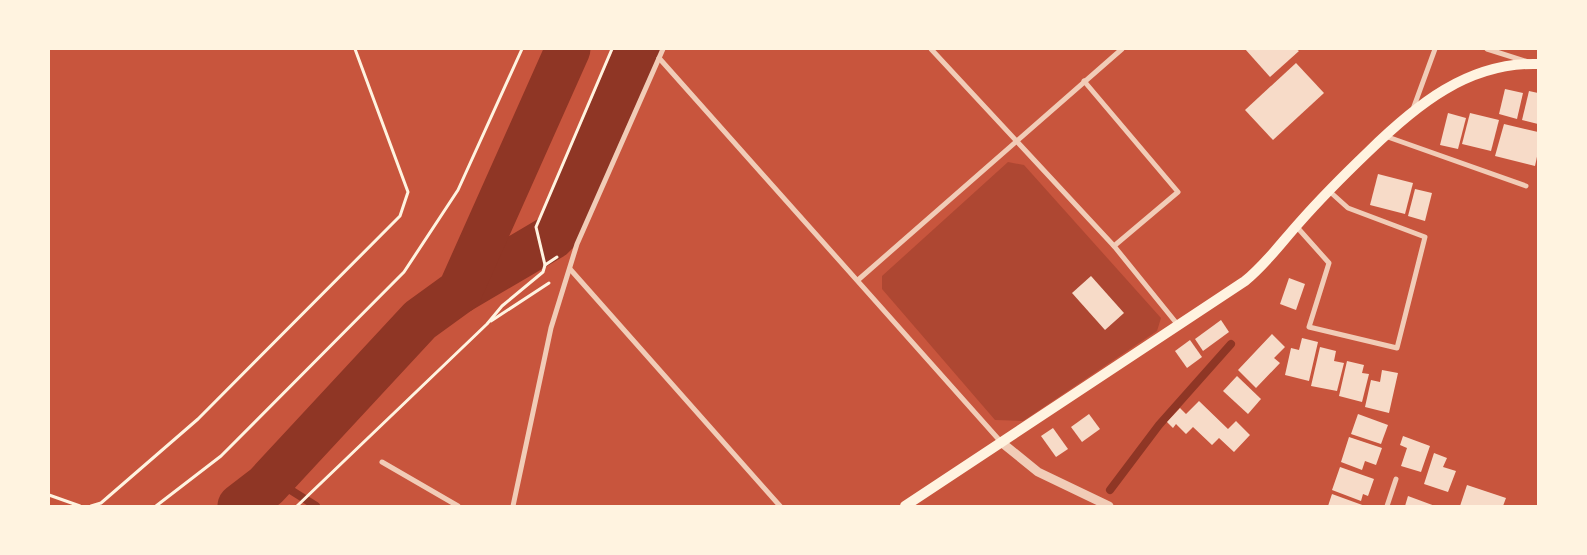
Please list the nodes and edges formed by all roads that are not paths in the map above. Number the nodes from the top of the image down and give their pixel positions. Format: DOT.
graph roads {
  1 [pos="663,49"];
  2 [pos="931,49"];
  3 [pos="1122,49"];
  4 [pos="1435,49"];
  5 [pos="1487,49"];
  6 [pos="659,58"];
  7 [pos="1536,64"];
  8 [pos="1084,81"];
  9 [pos="1412,110"];
  10 [pos="1384,135"];
  11 [pos="1016,142"];
  12 [pos="1526,186"];
  13 [pos="1328,190"];
  14 [pos="1296,226"];
  15 [pos="1114,246"];
  16 [pos="570,269"];
  17 [pos="858,280"];
  18 [pos="1179,326"];
  19 [pos="1001,442"];
  20 [pos="382,462"];
  21 [pos="1396,479"];
  22 [pos="458,506"];
  23 [pos="513,506"];
  24 [pos="780,506"];
  25 [pos="905,506"];
  26 [pos="1109,506"];
  27 [pos="1387,506"];
  1 -- 6 [label="street"];
  2 -- 11 [label="street"];
  3 -- 8 [label="street"];
  4 -- 9 [label="street"];
  5 -- 7 [label="street"];
  6 -- 16 [label="street"];
  6 -- 17 [label="street"];
  7 -- 9 [label="main road"];
  8 -- 11 [label="street"];
  8 -- 15 [label="street"];
  9 -- 10 [label="main road"];
  10 -- 12 [label="street"];
  10 -- 13 [label="main road"];
  11 -- 15 [label="street"];
  11 -- 17 [label="street"];
  13 -- 14 [label="main road"];
  13 -- 14 [label="street"];
  14 -- 18 [label="main road"];
  15 -- 18 [label="street"];
  16 -- 23 [label="street"];
  16 -- 24 [label="street"];
  17 -- 19 [label="street"];
  18 -- 19 [label="main road"];
  19 -- 25 [label="main road"];
  19 -- 26 [label="street"];
  20 -- 22 [label="street"];
  21 -- 27 [label="street"];
}
